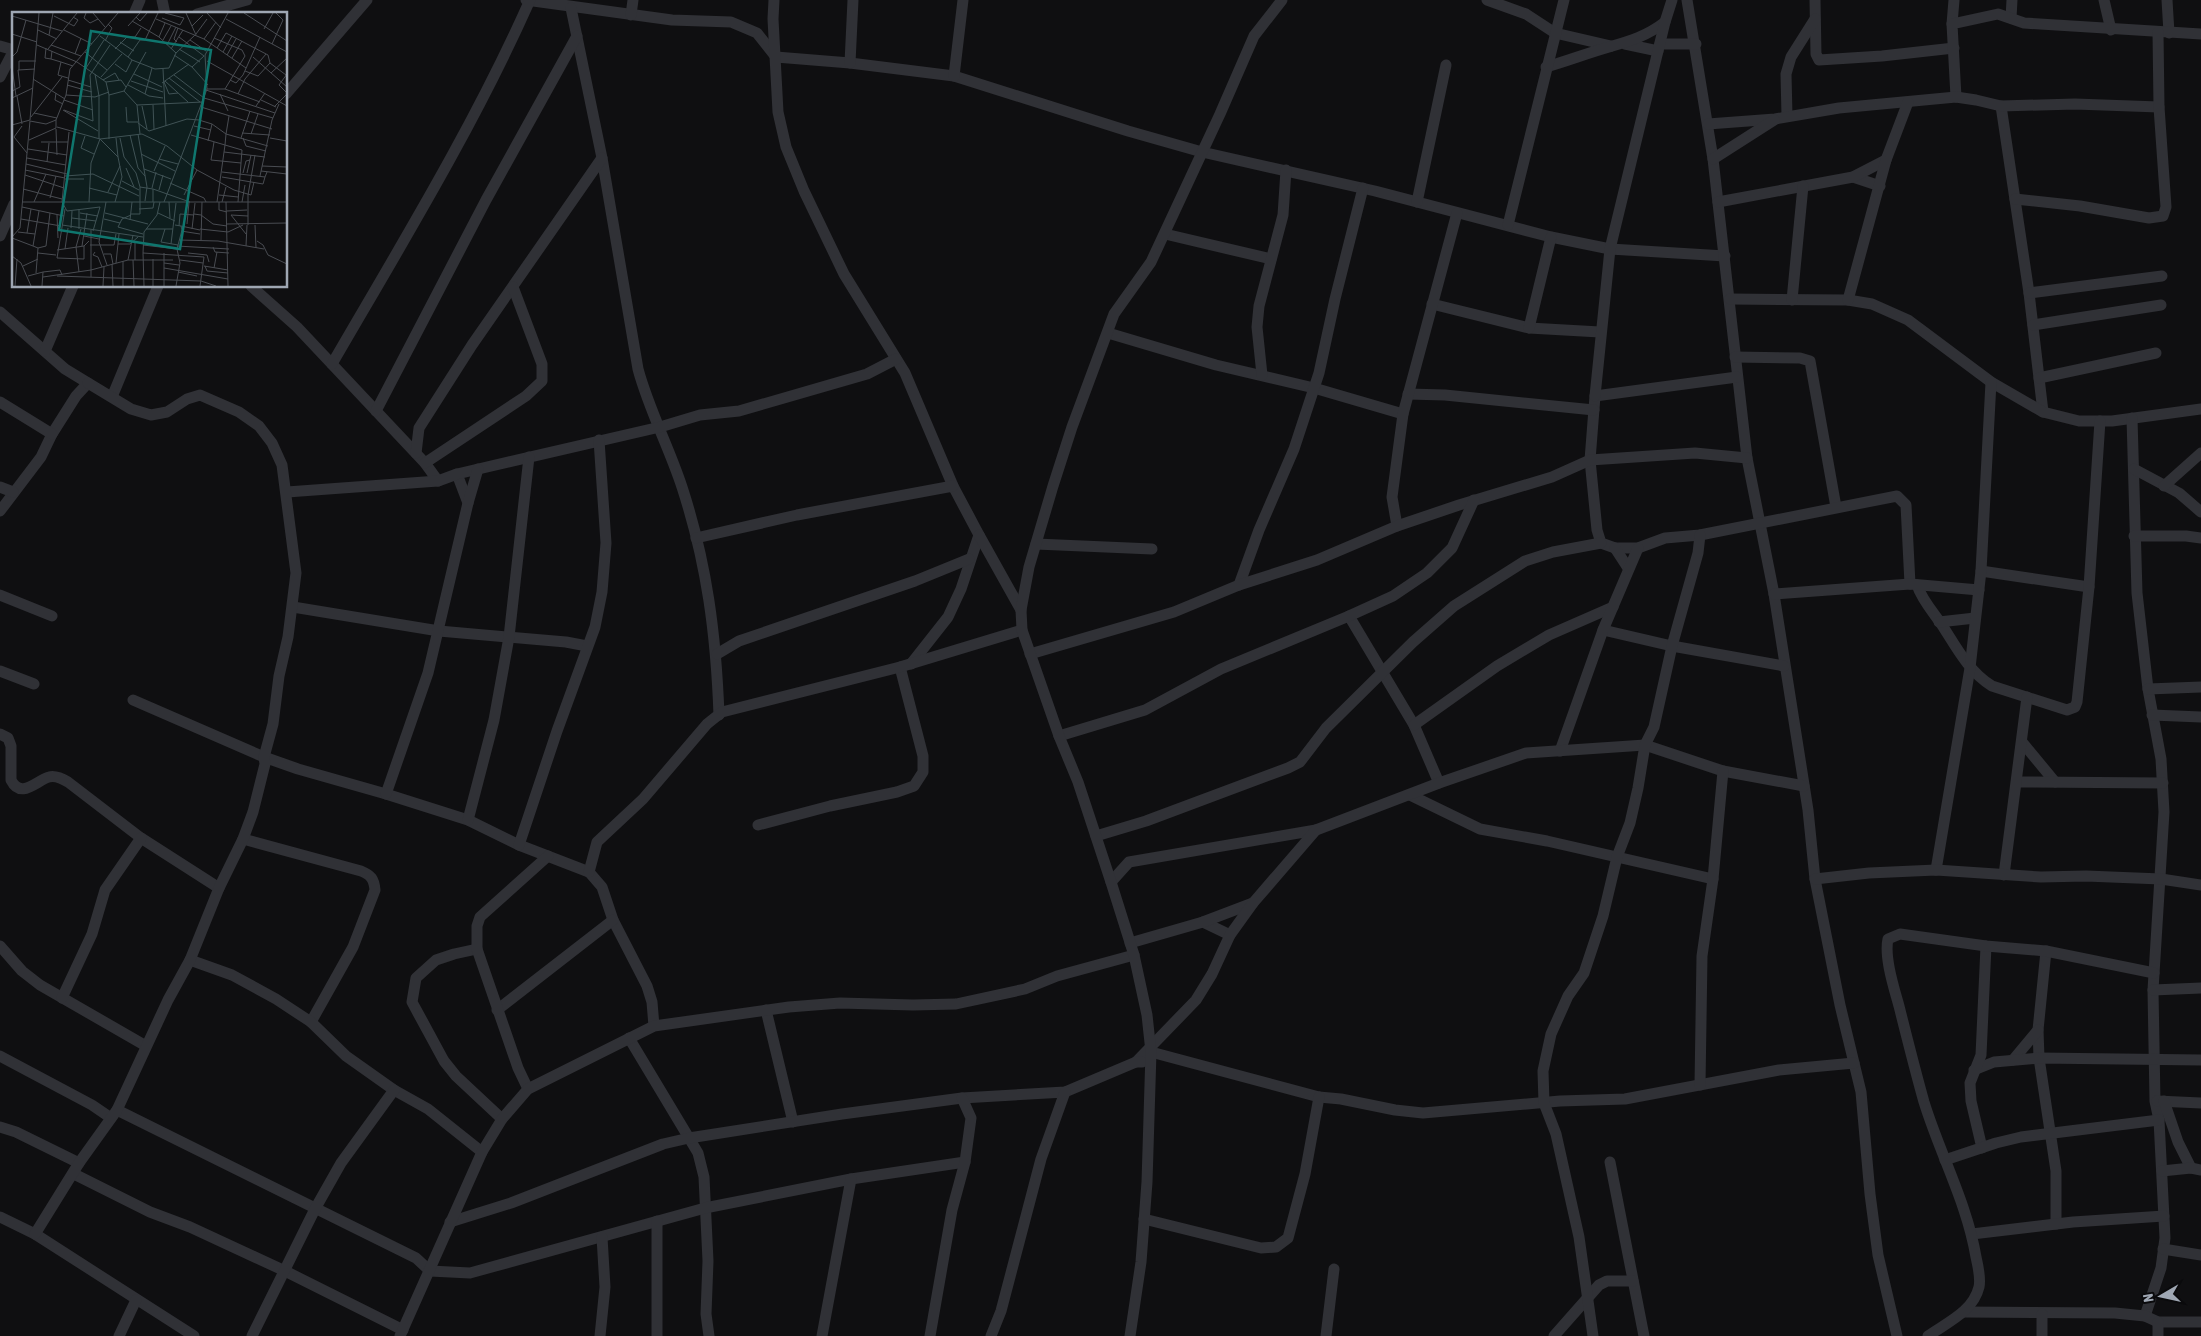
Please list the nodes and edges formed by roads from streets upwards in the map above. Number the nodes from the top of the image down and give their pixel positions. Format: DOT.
graph roads {
  1 [pos="140,0"];
  2 [pos="247,0"];
  3 [pos="367,0"];
  4 [pos="528,0"];
  5 [pos="633,0"];
  6 [pos="774,0"];
  7 [pos="852,0"];
  8 [pos="963,0"];
  9 [pos="1282,0"];
  10 [pos="1487,0"];
  11 [pos="1564,0"];
  12 [pos="1672,0"];
  13 [pos="1687,0"];
  14 [pos="1815,0"];
  15 [pos="1954,0"];
  16 [pos="2012,0"];
  17 [pos="2104,0"];
  18 [pos="2167,0"];
  19 [pos="571,8"];
  20 [pos="135,12"];
  21 [pos="204,12"];
  22 [pos="631,15"];
  23 [pos="2011,18"];
  24 [pos="1815,19"];
  25 [pos="1665,22"];
  26 [pos="1952,24"];
  27 [pos="2111,30"];
  28 [pos="2164,32"];
  29 [pos="1555,33"];
  30 [pos="2201,34"];
  31 [pos="577,36"];
  32 [pos="1625,44"];
  33 [pos="1696,44"];
  34 [pos="1611,46"];
  35 [pos="1659,47"];
  36 [pos="1954,48"];
  37 [pos="12,54"];
  38 [pos="776,57"];
  39 [pos="850,63"];
  40 [pos="1446,65"];
  41 [pos="1546,68"];
  42 [pos="954,76"];
  43 [pos="0,77"];
  44 [pos="288,92"];
  45 [pos="1956,97"];
  46 [pos="1908,102"];
  47 [pos="2001,106"];
  48 [pos="2159,107"];
  49 [pos="1781,118"];
  50 [pos="1708,124"];
  51 [pos="1202,152"];
  52 [pos="602,158"];
  53 [pos="1713,158"];
  54 [pos="1886,160"];
  55 [pos="1286,170"];
  56 [pos="1853,177"];
  57 [pos="1803,186"];
  58 [pos="1880,186"];
  59 [pos="1363,188"];
  60 [pos="2015,199"];
  61 [pos="1417,202"];
  62 [pos="1718,202"];
  63 [pos="12,209"];
  64 [pos="1457,213"];
  65 [pos="1508,225"];
  66 [pos="1165,234"];
  67 [pos="0,236"];
  68 [pos="1551,237"];
  69 [pos="1610,249"];
  70 [pos="1725,256"];
  71 [pos="1271,259"];
  72 [pos="2162,276"];
  73 [pos="513,287"];
  74 [pos="72,288"];
  75 [pos="157,288"];
  76 [pos="253,288"];
  77 [pos="2029,293"];
  78 [pos="1730,299"];
  79 [pos="1792,300"];
  80 [pos="1848,300"];
  81 [pos="1432,304"];
  82 [pos="2161,306"];
  83 [pos="0,312"];
  84 [pos="2032,325"];
  85 [pos="1529,328"];
  86 [pos="1600,332"];
  87 [pos="1108,333"];
  88 [pos="45,351"];
  89 [pos="2156,353"];
  90 [pos="1735,357"];
  91 [pos="896,360"];
  92 [pos="332,364"];
  93 [pos="1262,375"];
  94 [pos="1736,377"];
  95 [pos="2039,378"];
  96 [pos="1991,382"];
  97 [pos="88,383"];
  98 [pos="1314,388"];
  99 [pos="1408,394"];
  100 [pos="1595,396"];
  101 [pos="112,397"];
  102 [pos="0,402"];
  103 [pos="2201,408"];
  104 [pos="1594,410"];
  105 [pos="376,411"];
  106 [pos="2043,412"];
  107 [pos="1403,414"];
  108 [pos="2132,418"];
  109 [pos="2100,421"];
  110 [pos="419,428"];
  111 [pos="660,428"];
  112 [pos="397,433"];
  113 [pos="52,434"];
  114 [pos="599,440"];
  115 [pos="416,453"];
  116 [pos="2201,453"];
  117 [pos="529,457"];
  118 [pos="1747,458"];
  119 [pos="1590,460"];
  120 [pos="425,463"];
  121 [pos="478,469"];
  122 [pos="2134,469"];
  123 [pos="457,474"];
  124 [pos="438,481"];
  125 [pos="953,486"];
  126 [pos="2164,486"];
  127 [pos="0,487"];
  128 [pos="13,492"];
  129 [pos="287,492"];
  130 [pos="1474,500"];
  131 [pos="2196,501"];
  132 [pos="468,503"];
  133 [pos="1836,507"];
  134 [pos="0,511"];
  135 [pos="2201,512"];
  136 [pos="1759,522"];
  137 [pos="1397,526"];
  138 [pos="979,535"];
  139 [pos="1700,535"];
  140 [pos="2134,536"];
  141 [pos="696,538"];
  142 [pos="2201,538"];
  143 [pos="1600,543"];
  144 [pos="1036,544"];
  145 [pos="1615,548"];
  146 [pos="1638,548"];
  147 [pos="1152,549"];
  148 [pos="969,559"];
  149 [pos="1628,568"];
  150 [pos="1981,571"];
  151 [pos="1914,584"];
  152 [pos="1239,585"];
  153 [pos="2089,587"];
  154 [pos="1978,590"];
  155 [pos="1774,594"];
  156 [pos="0,595"];
  157 [pos="293,607"];
  158 [pos="1614,607"];
  159 [pos="1021,610"];
  160 [pos="52,616"];
  161 [pos="1349,616"];
  162 [pos="1975,618"];
  163 [pos="1939,622"];
  164 [pos="1022,630"];
  165 [pos="1603,630"];
  166 [pos="439,631"];
  167 [pos="509,637"];
  168 [pos="588,646"];
  169 [pos="1672,646"];
  170 [pos="717,654"];
  171 [pos="1030,654"];
  172 [pos="911,664"];
  173 [pos="1784,666"];
  174 [pos="900,667"];
  175 [pos="1970,668"];
  176 [pos="0,671"];
  177 [pos="1383,674"];
  178 [pos="34,684"];
  179 [pos="2201,687"];
  180 [pos="2148,689"];
  181 [pos="2027,697"];
  182 [pos="133,700"];
  183 [pos="719,715"];
  184 [pos="2152,715"];
  185 [pos="2201,717"];
  186 [pos="1414,725"];
  187 [pos="0,734"];
  188 [pos="1059,736"];
  189 [pos="2022,742"];
  190 [pos="1645,745"];
  191 [pos="1560,751"];
  192 [pos="264,757"];
  193 [pos="2020,765"];
  194 [pos="1723,771"];
  195 [pos="2018,782"];
  196 [pos="2037,782"];
  197 [pos="2055,782"];
  198 [pos="1439,783"];
  199 [pos="2163,783"];
  200 [pos="1804,786"];
  201 [pos="386,794"];
  202 [pos="1410,794"];
  203 [pos="468,820"];
  204 [pos="758,825"];
  205 [pos="1316,830"];
  206 [pos="1096,836"];
  207 [pos="141,838"];
  208 [pos="243,838"];
  209 [pos="519,845"];
  210 [pos="548,856"];
  211 [pos="1617,857"];
  212 [pos="1129,862"];
  213 [pos="1106,867"];
  214 [pos="1936,870"];
  215 [pos="589,872"];
  216 [pos="2004,875"];
  217 [pos="2161,878"];
  218 [pos="1713,879"];
  219 [pos="1815,879"];
  220 [pos="1111,882"];
  221 [pos="2201,885"];
  222 [pos="219,888"];
  223 [pos="1253,903"];
  224 [pos="613,920"];
  225 [pos="1203,922"];
  226 [pos="1230,935"];
  227 [pos="1130,943"];
  228 [pos="0,946"];
  229 [pos="1986,946"];
  230 [pos="477,949"];
  231 [pos="2046,951"];
  232 [pos="1134,955"];
  233 [pos="190,960"];
  234 [pos="2154,974"];
  235 [pos="2201,988"];
  236 [pos="2153,990"];
  237 [pos="62,998"];
  238 [pos="497,1010"];
  239 [pos="766,1010"];
  240 [pos="311,1022"];
  241 [pos="654,1026"];
  242 [pos="2038,1030"];
  243 [pos="629,1038"];
  244 [pos="146,1046"];
  245 [pos="1150,1053"];
  246 [pos="1981,1055"];
  247 [pos="0,1056"];
  248 [pos="2039,1058"];
  249 [pos="2013,1060"];
  250 [pos="2201,1060"];
  251 [pos="2154,1061"];
  252 [pos="1994,1062"];
  253 [pos="1854,1063"];
  254 [pos="1974,1070"];
  255 [pos="1700,1085"];
  256 [pos="528,1089"];
  257 [pos="394,1090"];
  258 [pos="1065,1092"];
  259 [pos="986,1096"];
  260 [pos="1319,1097"];
  261 [pos="962,1098"];
  262 [pos="2160,1101"];
  263 [pos="1544,1103"];
  264 [pos="2201,1103"];
  265 [pos="114,1114"];
  266 [pos="971,1118"];
  267 [pos="502,1120"];
  268 [pos="2159,1120"];
  269 [pos="793,1122"];
  270 [pos="0,1127"];
  271 [pos="2051,1133"];
  272 [pos="690,1138"];
  273 [pos="1982,1148"];
  274 [pos="482,1152"];
  275 [pos="1945,1160"];
  276 [pos="965,1162"];
  277 [pos="1610,1162"];
  278 [pos="79,1163"];
  279 [pos="2196,1169"];
  280 [pos="2162,1171"];
  281 [pos="74,1174"];
  282 [pos="851,1179"];
  283 [pos="705,1208"];
  284 [pos="315,1209"];
  285 [pos="2164,1216"];
  286 [pos="0,1217"];
  287 [pos="1144,1219"];
  288 [pos="657,1221"];
  289 [pos="450,1222"];
  290 [pos="2056,1224"];
  291 [pos="35,1234"];
  292 [pos="1972,1234"];
  293 [pos="602,1237"];
  294 [pos="2163,1249"];
  295 [pos="2201,1255"];
  296 [pos="1334,1269"];
  297 [pos="285,1271"];
  298 [pos="430,1271"];
  299 [pos="1633,1281"];
  300 [pos="1588,1298"];
  301 [pos="136,1300"];
  302 [pos="1964,1312"];
  303 [pos="2042,1314"];
  304 [pos="2145,1316"];
  305 [pos="2158,1322"];
  306 [pos="2201,1322"];
  307 [pos="402,1333"];
  308 [pos="119,1336"];
  309 [pos="194,1336"];
  310 [pos="252,1336"];
  311 [pos="600,1336"];
  312 [pos="657,1336"];
  313 [pos="709,1336"];
  314 [pos="822,1336"];
  315 [pos="930,1336"];
  316 [pos="991,1336"];
  317 [pos="1130,1336"];
  318 [pos="1326,1336"];
  319 [pos="1554,1336"];
  320 [pos="1593,1336"];
  321 [pos="1644,1336"];
  322 [pos="1897,1336"];
  323 [pos="1928,1336"];
  324 [pos="2042,1336"];
  325 [pos="2158,1336"];
  1 -- 20 [label="street"];
  2 -- 21 [label="street"];
  3 -- 44 [label="street"];
  4 -- 19 [label="street"];
  4 -- 92 [label="street"];
  5 -- 22 [label="street"];
  6 -- 38 [label="street"];
  7 -- 39 [label="street"];
  8 -- 42 [label="street"];
  9 -- 51 [label="street"];
  10 -- 29 [label="street"];
  11 -- 29 [label="street"];
  12 -- 25 [label="street"];
  13 -- 33 [label="street"];
  14 -- 24 [label="street"];
  15 -- 26 [label="street"];
  16 -- 23 [label="street"];
  17 -- 27 [label="street"];
  18 -- 28 [label="street"];
  19 -- 22 [label="street"];
  19 -- 31 [label="street"];
  22 -- 38 [label="street"];
  23 -- 26 [label="street"];
  23 -- 27 [label="street"];
  24 -- 36 [label="street"];
  24 -- 49 [label="street"];
  25 -- 32 [label="street"];
  25 -- 35 [label="street"];
  26 -- 36 [label="street"];
  27 -- 28 [label="street"];
  28 -- 30 [label="street"];
  28 -- 48 [label="street"];
  29 -- 34 [label="street"];
  29 -- 41 [label="street"];
  31 -- 52 [label="street"];
  31 -- 105 [label="street"];
  32 -- 34 [label="street"];
  32 -- 35 [label="street"];
  33 -- 35 [label="street"];
  33 -- 50 [label="street"];
  34 -- 41 [label="street"];
  35 -- 69 [label="street"];
  36 -- 45 [label="street"];
  37 -- 43 [label="street"];
  38 -- 39 [label="street"];
  38 -- 91 [label="street"];
  39 -- 42 [label="street"];
  40 -- 61 [label="street"];
  41 -- 65 [label="street"];
  42 -- 51 [label="street"];
  45 -- 46 [label="street"];
  45 -- 47 [label="street"];
  46 -- 49 [label="street"];
  46 -- 54 [label="street"];
  47 -- 48 [label="street"];
  47 -- 60 [label="street"];
  48 -- 60 [label="street"];
  49 -- 50 [label="street"];
  49 -- 53 [label="street"];
  50 -- 53 [label="street"];
  51 -- 55 [label="street"];
  51 -- 66 [label="street"];
  52 -- 73 [label="street"];
  52 -- 111 [label="street"];
  53 -- 62 [label="street"];
  54 -- 56 [label="street"];
  54 -- 58 [label="street"];
  55 -- 59 [label="street"];
  55 -- 71 [label="street"];
  56 -- 57 [label="street"];
  56 -- 58 [label="street"];
  57 -- 62 [label="street"];
  57 -- 79 [label="street"];
  58 -- 80 [label="street"];
  59 -- 61 [label="street"];
  59 -- 98 [label="street"];
  60 -- 77 [label="street"];
  61 -- 64 [label="street"];
  62 -- 70 [label="street"];
  63 -- 67 [label="street"];
  64 -- 65 [label="street"];
  64 -- 81 [label="street"];
  65 -- 68 [label="street"];
  66 -- 71 [label="street"];
  66 -- 87 [label="street"];
  68 -- 69 [label="street"];
  68 -- 85 [label="street"];
  69 -- 70 [label="street"];
  69 -- 86 [label="street"];
  70 -- 78 [label="street"];
  71 -- 93 [label="street"];
  72 -- 77 [label="street"];
  73 -- 110 [label="street"];
  73 -- 120 [label="street"];
  74 -- 88 [label="street"];
  75 -- 101 [label="street"];
  76 -- 92 [label="street"];
  77 -- 84 [label="street"];
  78 -- 79 [label="street"];
  78 -- 90 [label="street"];
  79 -- 80 [label="street"];
  80 -- 96 [label="street"];
  81 -- 85 [label="street"];
  81 -- 99 [label="street"];
  82 -- 84 [label="street"];
  83 -- 88 [label="street"];
  84 -- 95 [label="street"];
  85 -- 86 [label="street"];
  86 -- 100 [label="street"];
  87 -- 93 [label="street"];
  87 -- 144 [label="street"];
  88 -- 97 [label="street"];
  89 -- 95 [label="street"];
  90 -- 94 [label="street"];
  90 -- 133 [label="street"];
  91 -- 111 [label="street"];
  91 -- 125 [label="street"];
  92 -- 105 [label="street"];
  93 -- 98 [label="street"];
  94 -- 100 [label="street"];
  94 -- 118 [label="street"];
  95 -- 106 [label="street"];
  96 -- 106 [label="street"];
  96 -- 150 [label="street"];
  97 -- 101 [label="street"];
  97 -- 113 [label="street"];
  98 -- 107 [label="street"];
  98 -- 152 [label="street"];
  99 -- 104 [label="street"];
  99 -- 107 [label="street"];
  100 -- 104 [label="street"];
  101 -- 129 [label="street"];
  102 -- 113 [label="street"];
  103 -- 108 [label="street"];
  104 -- 119 [label="street"];
  105 -- 112 [label="street"];
  106 -- 109 [label="street"];
  107 -- 137 [label="street"];
  108 -- 109 [label="street"];
  108 -- 122 [label="street"];
  109 -- 153 [label="street"];
  110 -- 112 [label="street"];
  110 -- 115 [label="street"];
  111 -- 114 [label="street"];
  111 -- 141 [label="street"];
  112 -- 115 [label="street"];
  113 -- 128 [label="street"];
  114 -- 117 [label="street"];
  114 -- 168 [label="street"];
  115 -- 120 [label="street"];
  116 -- 126 [label="street"];
  117 -- 121 [label="street"];
  117 -- 167 [label="street"];
  118 -- 119 [label="street"];
  118 -- 136 [label="street"];
  119 -- 130 [label="street"];
  119 -- 143 [label="street"];
  120 -- 124 [label="street"];
  121 -- 123 [label="street"];
  121 -- 132 [label="street"];
  122 -- 126 [label="street"];
  122 -- 140 [label="street"];
  123 -- 124 [label="street"];
  123 -- 132 [label="street"];
  124 -- 129 [label="street"];
  125 -- 138 [label="street"];
  125 -- 141 [label="street"];
  126 -- 131 [label="street"];
  127 -- 128 [label="street"];
  128 -- 134 [label="street"];
  129 -- 157 [label="street"];
  130 -- 137 [label="street"];
  130 -- 161 [label="street"];
  131 -- 135 [label="street"];
  132 -- 166 [label="street"];
  133 -- 136 [label="street"];
  133 -- 151 [label="street"];
  136 -- 139 [label="street"];
  136 -- 155 [label="street"];
  137 -- 152 [label="street"];
  138 -- 148 [label="street"];
  138 -- 159 [label="street"];
  139 -- 146 [label="street"];
  139 -- 169 [label="street"];
  140 -- 142 [label="street"];
  140 -- 180 [label="street"];
  141 -- 170 [label="street"];
  143 -- 145 [label="street"];
  143 -- 177 [label="street"];
  144 -- 147 [label="street"];
  144 -- 159 [label="street"];
  145 -- 146 [label="street"];
  145 -- 149 [label="street"];
  146 -- 149 [label="street"];
  148 -- 170 [label="street"];
  148 -- 172 [label="street"];
  149 -- 158 [label="street"];
  150 -- 153 [label="street"];
  150 -- 154 [label="street"];
  151 -- 154 [label="street"];
  151 -- 155 [label="street"];
  151 -- 163 [label="street"];
  152 -- 171 [label="street"];
  153 -- 181 [label="street"];
  154 -- 162 [label="street"];
  155 -- 173 [label="street"];
  156 -- 160 [label="street"];
  157 -- 166 [label="street"];
  157 -- 192 [label="street"];
  158 -- 165 [label="street"];
  158 -- 186 [label="street"];
  159 -- 164 [label="street"];
  161 -- 177 [label="street"];
  161 -- 188 [label="street"];
  162 -- 163 [label="street"];
  162 -- 175 [label="street"];
  163 -- 175 [label="street"];
  164 -- 171 [label="street"];
  164 -- 172 [label="street"];
  165 -- 169 [label="street"];
  165 -- 191 [label="street"];
  166 -- 167 [label="street"];
  166 -- 201 [label="street"];
  167 -- 168 [label="street"];
  167 -- 203 [label="street"];
  168 -- 209 [label="street"];
  169 -- 173 [label="street"];
  169 -- 190 [label="street"];
  170 -- 183 [label="street"];
  171 -- 188 [label="street"];
  172 -- 174 [label="street"];
  173 -- 200 [label="street"];
  174 -- 183 [label="street"];
  174 -- 204 [label="street"];
  175 -- 181 [label="street"];
  175 -- 214 [label="street"];
  176 -- 178 [label="street"];
  177 -- 186 [label="street"];
  177 -- 206 [label="street"];
  179 -- 180 [label="street"];
  180 -- 184 [label="street"];
  181 -- 189 [label="street"];
  182 -- 192 [label="street"];
  183 -- 215 [label="street"];
  184 -- 185 [label="street"];
  184 -- 199 [label="street"];
  186 -- 198 [label="street"];
  187 -- 207 [label="street"];
  188 -- 206 [label="street"];
  189 -- 193 [label="street"];
  189 -- 197 [label="street"];
  190 -- 191 [label="street"];
  190 -- 194 [label="street"];
  190 -- 211 [label="street"];
  191 -- 198 [label="street"];
  192 -- 201 [label="street"];
  192 -- 208 [label="street"];
  193 -- 195 [label="street"];
  193 -- 196 [label="street"];
  194 -- 200 [label="street"];
  194 -- 218 [label="street"];
  195 -- 196 [label="street"];
  195 -- 216 [label="street"];
  196 -- 197 [label="street"];
  197 -- 199 [label="street"];
  198 -- 202 [label="street"];
  199 -- 217 [label="street"];
  200 -- 219 [label="street"];
  201 -- 203 [label="street"];
  202 -- 205 [label="street"];
  202 -- 211 [label="street"];
  203 -- 209 [label="street"];
  205 -- 212 [label="street"];
  205 -- 223 [label="street"];
  206 -- 213 [label="street"];
  207 -- 222 [label="street"];
  207 -- 237 [label="street"];
  208 -- 222 [label="street"];
  208 -- 240 [label="street"];
  209 -- 210 [label="street"];
  210 -- 215 [label="street"];
  210 -- 230 [label="street"];
  211 -- 218 [label="street"];
  211 -- 263 [label="street"];
  212 -- 213 [label="street"];
  212 -- 220 [label="street"];
  213 -- 220 [label="street"];
  214 -- 216 [label="street"];
  214 -- 219 [label="street"];
  215 -- 224 [label="street"];
  216 -- 217 [label="street"];
  217 -- 221 [label="street"];
  217 -- 234 [label="street"];
  218 -- 255 [label="street"];
  219 -- 253 [label="street"];
  220 -- 227 [label="street"];
  222 -- 233 [label="street"];
  223 -- 225 [label="street"];
  223 -- 226 [label="street"];
  224 -- 238 [label="street"];
  224 -- 241 [label="street"];
  225 -- 226 [label="street"];
  225 -- 227 [label="street"];
  226 -- 245 [label="street"];
  227 -- 232 [label="street"];
  228 -- 237 [label="street"];
  229 -- 231 [label="street"];
  229 -- 246 [label="street"];
  229 -- 275 [label="street"];
  230 -- 238 [label="street"];
  230 -- 267 [label="street"];
  231 -- 234 [label="street"];
  231 -- 242 [label="street"];
  232 -- 239 [label="street"];
  232 -- 245 [label="street"];
  233 -- 240 [label="street"];
  233 -- 244 [label="street"];
  234 -- 236 [label="street"];
  235 -- 236 [label="street"];
  236 -- 251 [label="street"];
  237 -- 244 [label="street"];
  238 -- 256 [label="street"];
  239 -- 241 [label="street"];
  239 -- 269 [label="street"];
  240 -- 257 [label="street"];
  241 -- 243 [label="street"];
  242 -- 248 [label="street"];
  242 -- 249 [label="street"];
  243 -- 256 [label="street"];
  243 -- 272 [label="street"];
  244 -- 265 [label="street"];
  245 -- 258 [label="street"];
  245 -- 260 [label="street"];
  245 -- 287 [label="street"];
  246 -- 252 [label="street"];
  246 -- 254 [label="street"];
  247 -- 265 [label="street"];
  248 -- 249 [label="street"];
  248 -- 251 [label="street"];
  248 -- 271 [label="street"];
  249 -- 252 [label="street"];
  250 -- 251 [label="street"];
  251 -- 262 [label="street"];
  252 -- 254 [label="street"];
  253 -- 255 [label="street"];
  253 -- 322 [label="street"];
  254 -- 273 [label="street"];
  255 -- 263 [label="street"];
  256 -- 267 [label="street"];
  257 -- 274 [label="street"];
  257 -- 284 [label="street"];
  258 -- 259 [label="street"];
  258 -- 316 [label="street"];
  259 -- 261 [label="street"];
  259 -- 266 [label="street"];
  260 -- 263 [label="street"];
  260 -- 287 [label="street"];
  261 -- 266 [label="street"];
  261 -- 269 [label="street"];
  262 -- 264 [label="street"];
  262 -- 268 [label="street"];
  262 -- 279 [label="street"];
  263 -- 300 [label="street"];
  265 -- 278 [label="street"];
  265 -- 284 [label="street"];
  266 -- 276 [label="street"];
  267 -- 274 [label="street"];
  268 -- 271 [label="street"];
  268 -- 280 [label="street"];
  269 -- 272 [label="street"];
  270 -- 278 [label="street"];
  271 -- 273 [label="street"];
  271 -- 290 [label="street"];
  272 -- 283 [label="street"];
  272 -- 289 [label="street"];
  273 -- 275 [label="street"];
  274 -- 289 [label="street"];
  275 -- 292 [label="street"];
  276 -- 282 [label="street"];
  276 -- 315 [label="street"];
  277 -- 299 [label="street"];
  278 -- 281 [label="street"];
  279 -- 280 [label="street"];
  280 -- 285 [label="street"];
  281 -- 291 [label="street"];
  281 -- 297 [label="street"];
  282 -- 283 [label="street"];
  282 -- 314 [label="street"];
  283 -- 288 [label="street"];
  283 -- 313 [label="street"];
  284 -- 297 [label="street"];
  284 -- 298 [label="street"];
  285 -- 290 [label="street"];
  285 -- 294 [label="street"];
  286 -- 291 [label="street"];
  287 -- 317 [label="street"];
  288 -- 293 [label="street"];
  288 -- 312 [label="street"];
  289 -- 298 [label="street"];
  290 -- 292 [label="street"];
  291 -- 301 [label="street"];
  292 -- 302 [label="street"];
  293 -- 298 [label="street"];
  293 -- 311 [label="street"];
  294 -- 295 [label="street"];
  294 -- 304 [label="street"];
  296 -- 318 [label="street"];
  297 -- 307 [label="street"];
  297 -- 310 [label="street"];
  298 -- 307 [label="street"];
  299 -- 300 [label="street"];
  299 -- 321 [label="street"];
  300 -- 319 [label="street"];
  300 -- 320 [label="street"];
  301 -- 308 [label="street"];
  301 -- 309 [label="street"];
  302 -- 303 [label="street"];
  302 -- 323 [label="street"];
  303 -- 304 [label="street"];
  303 -- 324 [label="street"];
  304 -- 305 [label="street"];
  305 -- 306 [label="street"];
  305 -- 325 [label="street"];
}
